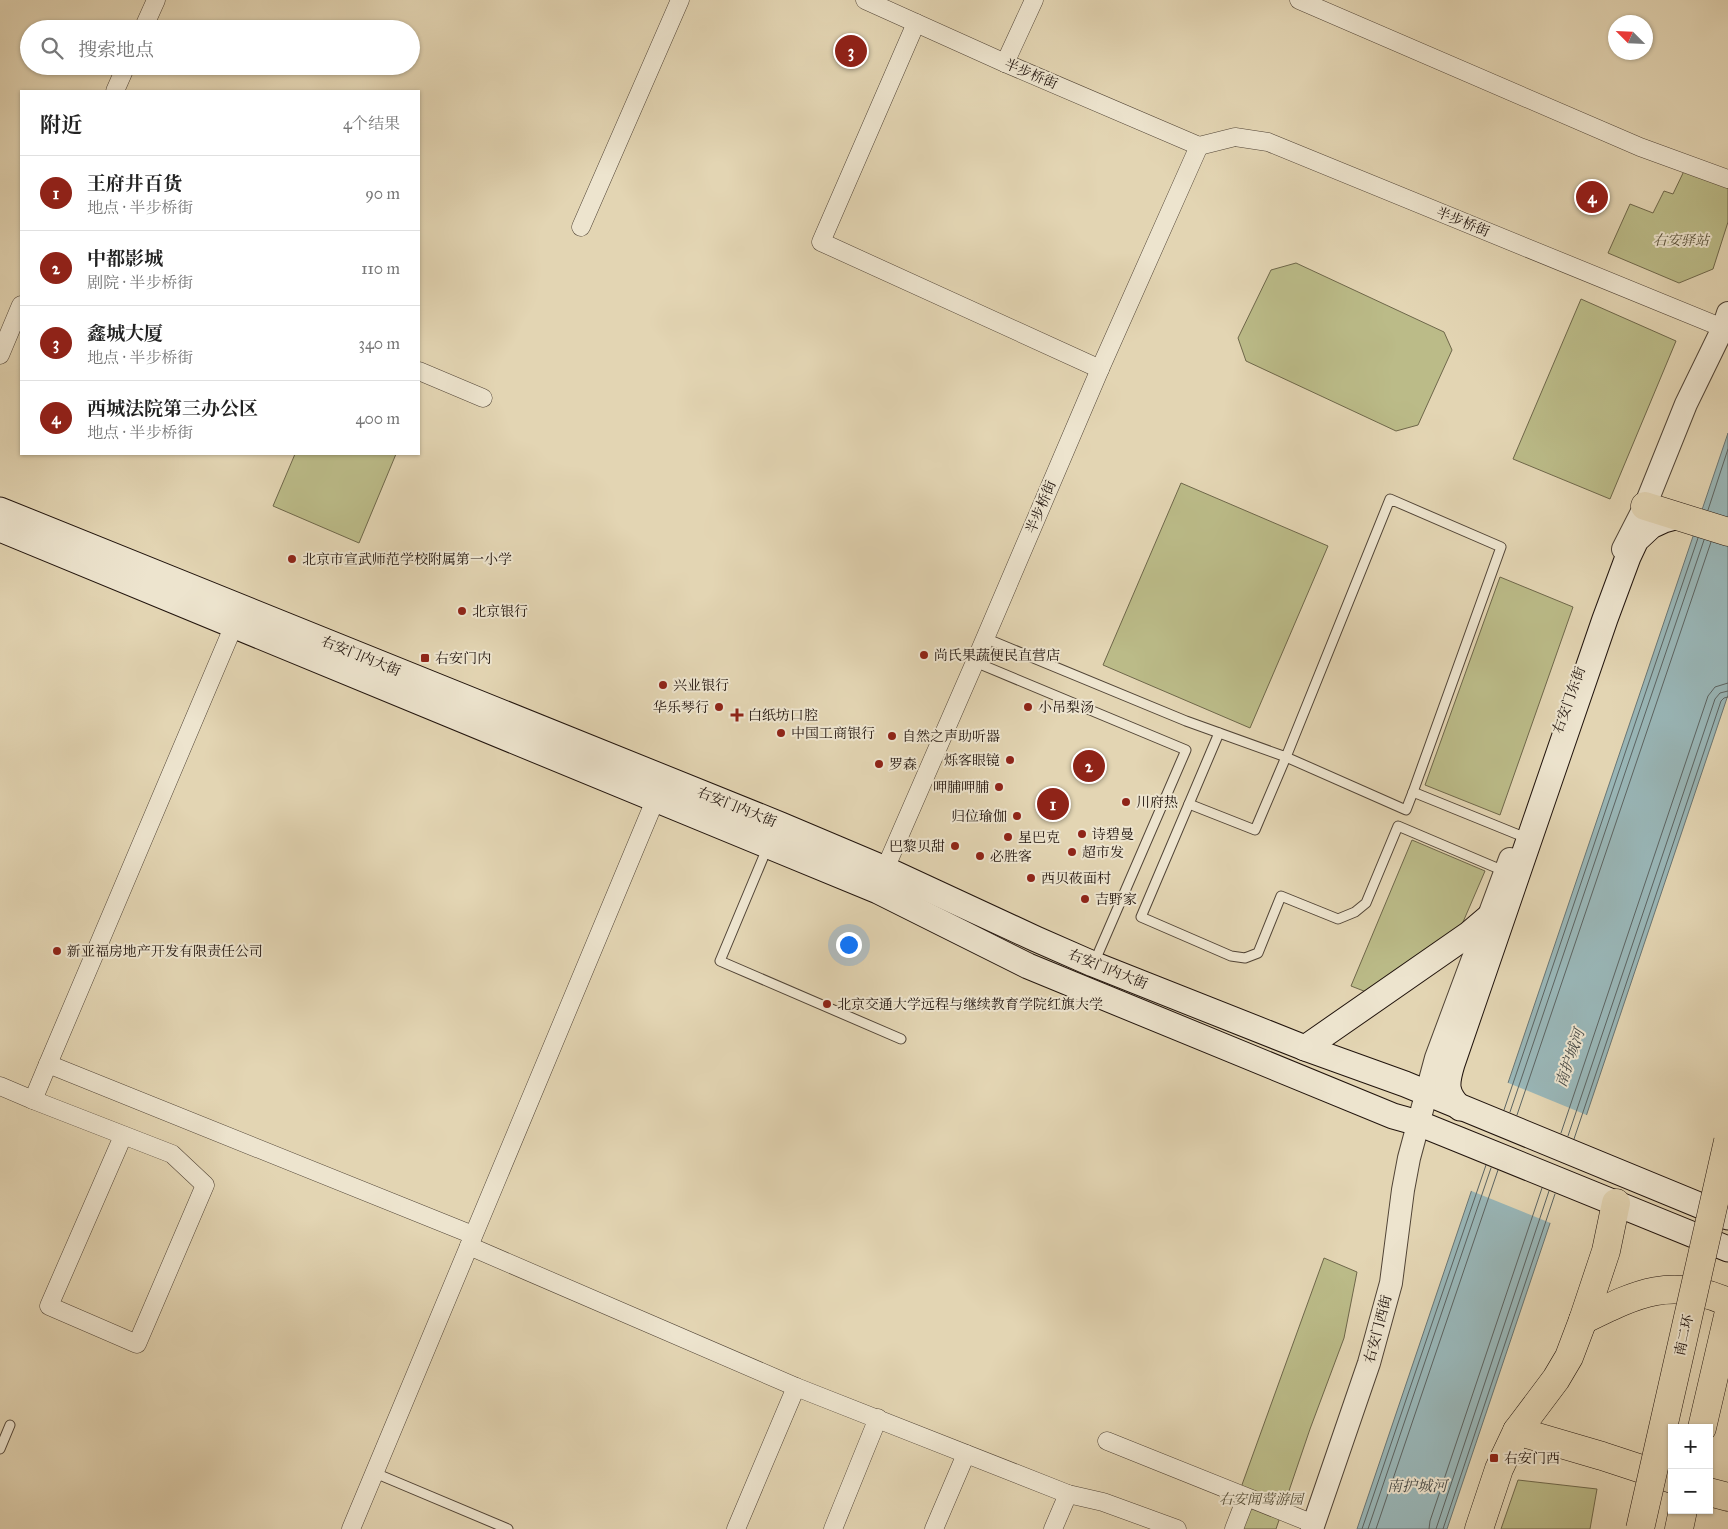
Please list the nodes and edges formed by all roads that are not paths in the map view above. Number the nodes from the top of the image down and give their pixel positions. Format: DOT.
graph roads {
  1 [pos="156,0"];
  2 [pos="680,0"];
  3 [pos="865,0"];
  4 [pos="1034,0"];
  5 [pos="1299,0"];
  6 [pos="147,20"];
  7 [pos="916,23"];
  8 [pos="1005,63"];
  9 [pos="122,75"];
  10 [pos="115,90"];
  11 [pos="1199,146"];
  12 [pos="1728,179"];
  13 [pos="581,227"];
  14 [pos="20,307"];
  15 [pos="1725,320"];
  16 [pos="0,355"];
  17 [pos="1100,369"];
  18 [pos="420,371"];
  19 [pos="483,398"];
  20 [pos="1648,499"];
  21 [pos="0,510"];
  22 [pos="1684,513"];
  23 [pos="1728,520"];
  24 [pos="0,529"];
  25 [pos="1728,532"];
  26 [pos="234,625"];
  27 [pos="985,638"];
  28 [pos="975,662"];
  29 [pos="1219,733"];
  30 [pos="1286,756"];
  31 [pos="1413,792"];
  32 [pos="656,798"];
  33 [pos="1190,804"];
  34 [pos="1406,810"];
  35 [pos="1398,826"];
  36 [pos="1519,835"];
  37 [pos="768,846"];
  38 [pos="884,869"];
  39 [pos="1505,871"];
  40 [pos="1489,917"];
  41 [pos="1093,964"];
  42 [pos="901,1039"];
  43 [pos="1306,1048"];
  44 [pos="48,1064"];
  45 [pos="0,1086"];
  46 [pos="1426,1094"];
  47 [pos="32,1100"];
  48 [pos="1466,1110"];
  49 [pos="1418,1123"];
  50 [pos="123,1136"];
  51 [pos="1728,1141"];
  52 [pos="1616,1203"];
  53 [pos="1728,1217"];
  54 [pos="471,1241"];
  55 [pos="1728,1249"];
  56 [pos="1728,1302"];
  57 [pos="1728,1316"];
  58 [pos="1583,1320"];
  59 [pos="796,1387"];
  60 [pos="878,1418"];
  61 [pos="1703,1424"];
  62 [pos="10,1425"];
  63 [pos="1517,1431"];
  64 [pos="1107,1441"];
  65 [pos="0,1449"];
  66 [pos="966,1454"];
  67 [pos="374,1473"];
  68 [pos="1668,1478"];
  69 [pos="1713,1493"];
  70 [pos="1068,1494"];
  71 [pos="1728,1497"];
  72 [pos="1246,1498"];
  73 [pos="1682,1514"];
  74 [pos="1313,1526"];
  75 [pos="351,1529"];
  76 [pos="508,1529"];
  77 [pos="736,1529"];
  78 [pos="833,1529"];
  79 [pos="934,1529"];
  80 [pos="1053,1529"];
  81 [pos="1177,1529"];
  82 [pos="1234,1529"];
  83 [pos="1479,1529"];
  84 [pos="1640,1529"];
  85 [pos="1679,1529"];
  1 -- 6 [label="street"];
  2 -- 13 [label="street"];
  3 -- 7 [label="street, 半步桥街"];
  4 -- 8 [label="street"];
  5 -- 12 [label="street"];
  7 -- 8 [label="street, 半步桥街"];
  7 -- 17 [label="street"];
  8 -- 11 [label="street, 半步桥街"];
  9 -- 10 [label="street"];
  11 -- 15 [label="street, 半步桥街"];
  11 -- 17 [label="street, 半步桥街"];
  14 -- 16 [label="street"];
  15 -- 20 [label="street, 右安门东街"];
  17 -- 27 [label="street, 半步桥街"];
  18 -- 19 [label="street"];
  20 -- 22 [label="highway"];
  20 -- 36 [label="street, 右安门东街"];
  21 -- 38 [label="main road, 右安门内大街"];
  22 -- 23 [label="highway"];
  22 -- 25 [label="highway"];
  22 -- 48 [label="main road"];
  24 -- 26 [label="main road, 右安门内大街"];
  26 -- 32 [label="main road, 右安门内大街"];
  26 -- 44 [label="street"];
  27 -- 28 [label="street, 半步桥街"];
  27 -- 29 [label="lane"];
  28 -- 38 [label="street, 半步桥街"];
  28 -- 41 [label="lane"];
  29 -- 30 [label="lane"];
  29 -- 33 [label="lane"];
  30 -- 31 [label="lane"];
  30 -- 33 [label="lane"];
  30 -- 34 [label="lane"];
  31 -- 34 [label="lane"];
  31 -- 36 [label="lane"];
  32 -- 37 [label="main road, 右安门内大街"];
  32 -- 54 [label="street"];
  33 -- 35 [label="lane"];
  34 -- 35 [label="lane"];
  35 -- 39 [label="lane"];
  36 -- 39 [label="street, 右安门东街"];
  37 -- 42 [label="lane"];
  37 -- 49 [label="main road, 右安门内大街"];
  38 -- 41 [label="main road, 右安门内大街"];
  39 -- 40 [label="street, 右安门东街"];
  40 -- 43 [label="main road"];
  40 -- 46 [label="street, 右安门东街"];
  41 -- 43 [label="main road, 右安门内大街"];
  43 -- 46 [label="main road, 右安门内大街"];
  44 -- 47 [label="street"];
  44 -- 54 [label="street"];
  45 -- 47 [label="street"];
  46 -- 48 [label="main road, 右安门内大街"];
  46 -- 49 [label="street, 右安门西街"];
  47 -- 50 [label="street"];
  48 -- 53 [label="main road, 右安门内大街"];
  49 -- 52 [label="main road, 右安门内大街"];
  49 -- 74 [label="street, 右安门西街"];
  50 -- 50 [label="street"];
  51 -- 84 [label="highway, 南二环, bridge"];
  52 -- 55 [label="main road"];
  52 -- 58 [label="highway"];
  54 -- 59 [label="street"];
  54 -- 67 [label="street"];
  56 -- 58 [label="highway"];
  57 -- 61 [label="highway"];
  58 -- 63 [label="highway"];
  59 -- 60 [label="street"];
  59 -- 77 [label="street"];
  60 -- 66 [label="street"];
  60 -- 78 [label="street"];
  62 -- 65 [label="lane"];
  63 -- 68 [label="highway"];
  63 -- 83 [label="highway"];
  64 -- 72 [label="street"];
  66 -- 70 [label="street"];
  66 -- 79 [label="street"];
  67 -- 75 [label="street"];
  67 -- 76 [label="lane"];
  69 -- 71 [label="highway"];
  70 -- 80 [label="street"];
  70 -- 81 [label="street"];
  72 -- 74 [label="street"];
  72 -- 82 [label="street"];
  73 -- 85 [label="highway"];
}
